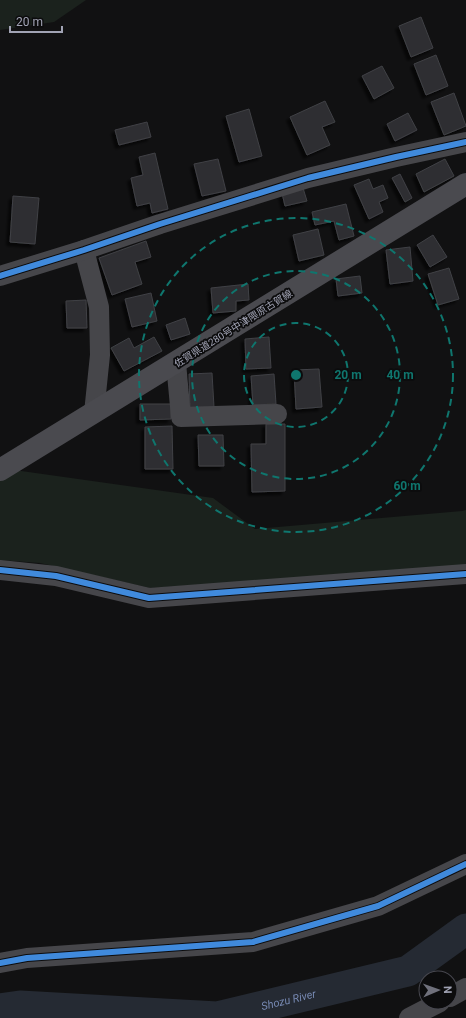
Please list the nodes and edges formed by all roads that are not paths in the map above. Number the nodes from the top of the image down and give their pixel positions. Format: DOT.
graph roads {
  1 [pos="466,142"];
  2 [pos="466,184"];
  3 [pos="84,250"];
  4 [pos="0,276"];
  5 [pos="176,363"];
  6 [pos="94,413"];
  7 [pos="277,414"];
  8 [pos="0,470"];
  9 [pos="0,570"];
  10 [pos="466,574"];
  11 [pos="466,864"];
  12 [pos="0,963"];
  13 [pos="424,1010"];
  14 [pos="409,1018"];
  1 -- 3 [label="street"];
  2 -- 5 [label="main road, 佐賀県道280号中津隈原古賀線"];
  3 -- 4 [label="street"];
  3 -- 6 [label="street"];
  5 -- 6 [label="main road, 佐賀県道280号中津隈原古賀線"];
  5 -- 7 [label="street"];
  6 -- 8 [label="main road, 佐賀県道280号中津隈原古賀線"];
  9 -- 10 [label="street"];
  11 -- 12 [label="street"];
  13 -- 14 [label="street"];
}
